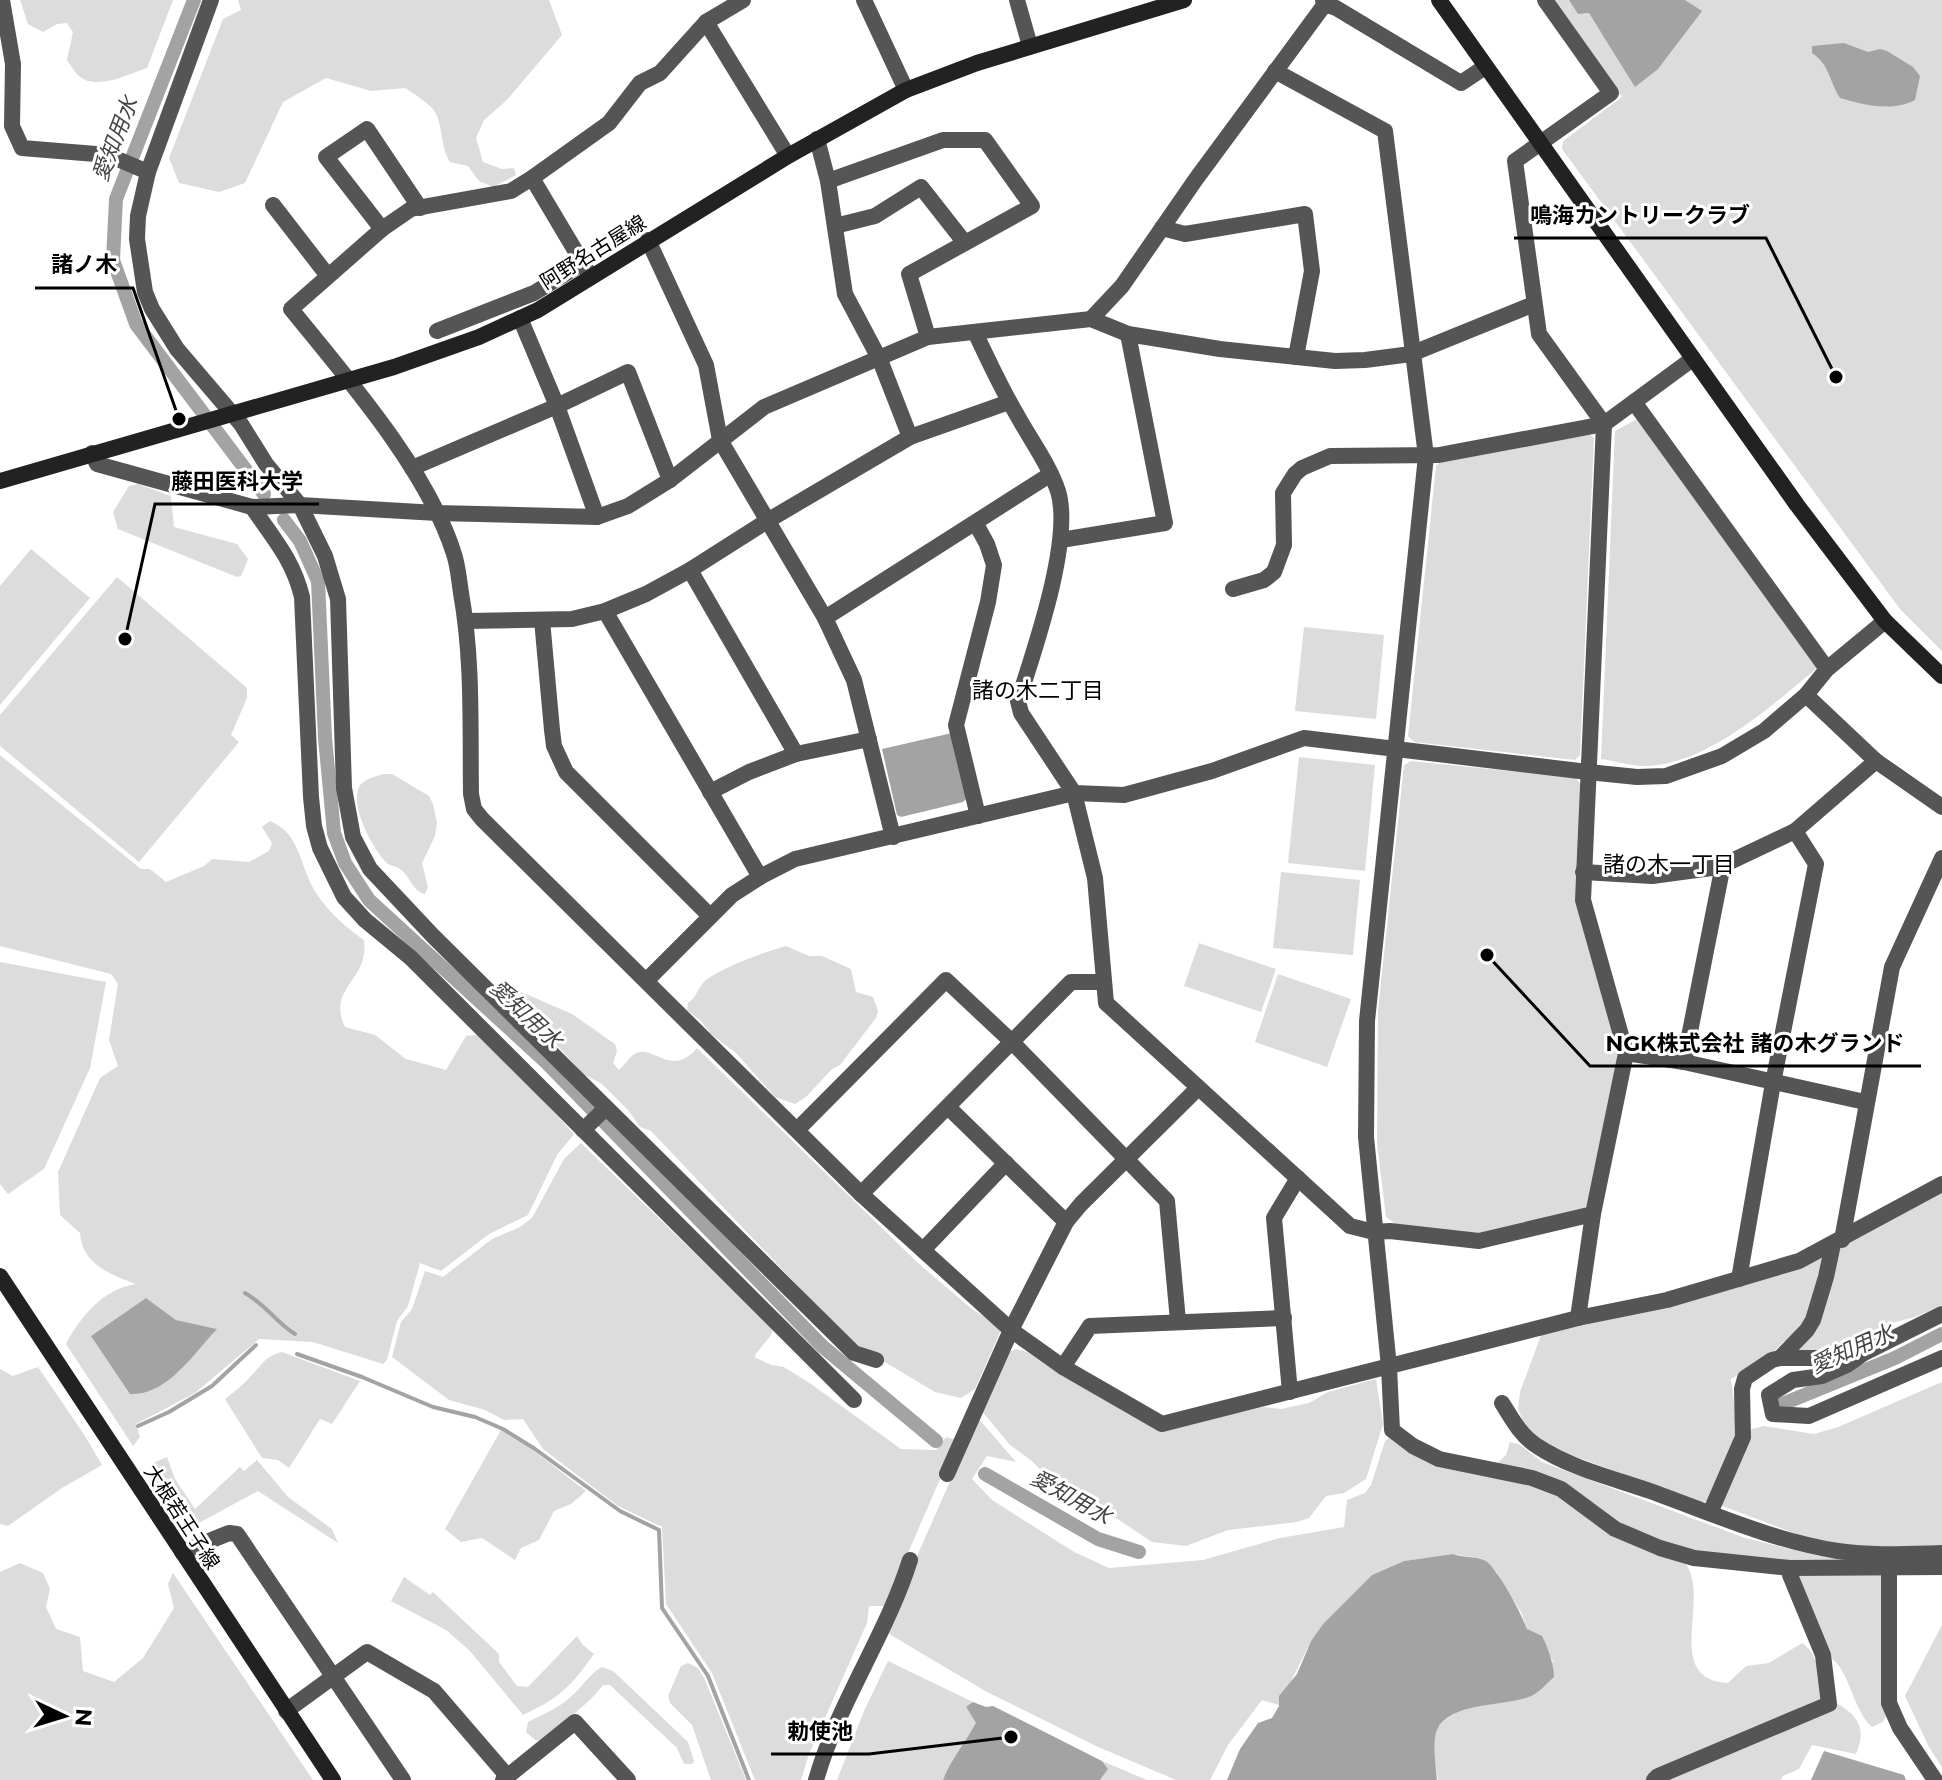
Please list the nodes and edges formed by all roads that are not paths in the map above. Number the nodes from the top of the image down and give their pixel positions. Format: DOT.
graph roads {
  1 [pos="2,0"];
  2 [pos="211,0"];
  3 [pos="743,0"];
  4 [pos="864,0"];
  5 [pos="1017,0"];
  6 [pos="1184,0"];
  7 [pos="1440,0"];
  8 [pos="1545,0"];
  9 [pos="1324,2"];
  10 [pos="1152,4"];
  11 [pos="706,22"];
  12 [pos="1030,46"];
  13 [pos="1485,67"];
  14 [pos="1275,71"];
  15 [pos="906,90"];
  16 [pos="817,139"];
  17 [pos="1540,145"];
  18 [pos="788,156"];
  19 [pos="145,170"];
  20 [pos="532,178"];
  21 [pos="828,181"];
  22 [pos="273,205"];
  23 [pos="420,208"];
  24 [pos="835,226"];
  25 [pos="1162,228"];
  26 [pos="382,229"];
  27 [pos="648,240"];
  28 [pos="965,243"];
  29 [pos="587,270"];
  30 [pos="328,276"];
  31 [pos="1534,304"];
  32 [pos="520,318"];
  33 [pos="1091,319"];
  34 [pos="437,331"];
  35 [pos="975,332"];
  36 [pos="1128,334"];
  37 [pos="928,337"];
  38 [pos="1411,354"];
  39 [pos="1296,357"];
  40 [pos="880,360"];
  41 [pos="1691,360"];
  42 [pos="349,380"];
  43 [pos="1009,402"];
  44 [pos="1634,402"];
  45 [pos="557,406"];
  46 [pos="229,415"];
  47 [pos="1604,424"];
  48 [pos="910,437"];
  49 [pos="720,440"];
  50 [pos="92,453"];
  51 [pos="1426,456"];
  52 [pos="412,468"];
  53 [pos="1051,474"];
  54 [pos="670,480"];
  55 [pos="0,481"];
  56 [pos="300,505"];
  57 [pos="252,507"];
  58 [pos="437,513"];
  59 [pos="597,517"];
  60 [pos="767,521"];
  61 [pos="976,524"];
  62 [pos="1061,540"];
  63 [pos="690,570"];
  64 [pos="1233,589"];
  65 [pos="605,611"];
  66 [pos="825,618"];
  67 [pos="542,620"];
  68 [pos="466,621"];
  69 [pos="1885,621"];
  70 [pos="1827,669"];
  71 [pos="1942,676"];
  72 [pos="1806,695"];
  73 [pos="869,739"];
  74 [pos="1394,750"];
  75 [pos="796,754"];
  76 [pos="1876,761"];
  77 [pos="1588,772"];
  78 [pos="710,792"];
  79 [pos="1074,793"];
  80 [pos="1942,807"];
  81 [pos="978,816"];
  82 [pos="1795,831"];
  83 [pos="893,837"];
  84 [pos="1942,858"];
  85 [pos="1719,867"];
  86 [pos="1583,872"];
  87 [pos="760,877"];
  88 [pos="710,916"];
  89 [pos="431,938"];
  90 [pos="412,956"];
  91 [pos="647,980"];
  92 [pos="1103,982"];
  93 [pos="1012,1042"];
  94 [pos="1626,1053"];
  95 [pos="1684,1062"];
  96 [pos="1773,1083"];
  97 [pos="1197,1089"];
  98 [pos="1865,1102"];
  99 [pos="948,1107"];
  100 [pos="604,1110"];
  101 [pos="584,1128"];
  102 [pos="797,1130"];
  103 [pos="1127,1160"];
  104 [pos="1006,1163"];
  105 [pos="1298,1178"];
  106 [pos="1942,1184"];
  107 [pos="861,1194"];
  108 [pos="1593,1214"];
  109 [pos="1066,1222"];
  110 [pos="1374,1232"];
  111 [pos="1838,1242"];
  112 [pos="923,1250"];
  113 [pos="0,1276"];
  114 [pos="1739,1279"];
  115 [pos="1942,1314"];
  116 [pos="1284,1318"];
  117 [pos="1578,1318"];
  118 [pos="1178,1321"];
  119 [pos="1011,1330"];
  120 [pos="1864,1353"];
  121 [pos="1780,1358"];
  122 [pos="1942,1358"];
  123 [pos="876,1360"];
  124 [pos="1063,1367"];
  125 [pos="1389,1367"];
  126 [pos="1290,1392"];
  127 [pos="854,1400"];
  128 [pos="1502,1403"];
  129 [pos="947,1474"];
  130 [pos="1710,1513"];
  131 [pos="182,1552"];
  132 [pos="1942,1553"];
  133 [pos="910,1560"];
  134 [pos="1942,1567"];
  135 [pos="1790,1568"];
  136 [pos="1889,1569"];
  137 [pos="333,1677"];
  138 [pos="286,1711"];
  139 [pos="506,1778"];
  140 [pos="333,1780"];
  141 [pos="403,1780"];
  142 [pos="628,1780"];
  143 [pos="816,1780"];
  144 [pos="1654,1780"];
  145 [pos="1935,1780"];
  1 -- 19 [label="street"];
  2 -- 19 [label="street"];
  3 -- 11 [label="street"];
  4 -- 15 [label="street"];
  5 -- 12 [label="street"];
  6 -- 10 [label="street, 阿野名古屋線"];
  7 -- 13 [label="street"];
  8 -- 17 [label="street"];
  9 -- 13 [label="street"];
  9 -- 14 [label="street"];
  10 -- 12 [label="street, 阿野名古屋線"];
  11 -- 18 [label="street"];
  11 -- 20 [label="street"];
  12 -- 15 [label="street, 阿野名古屋線"];
  13 -- 17 [label="street"];
  14 -- 25 [label="street"];
  14 -- 38 [label="street"];
  15 -- 16 [label="street, 阿野名古屋線"];
  16 -- 18 [label="street, 阿野名古屋線"];
  16 -- 21 [label="street"];
  17 -- 31 [label="street"];
  17 -- 41 [label="street"];
  18 -- 27 [label="street, 阿野名古屋線"];
  19 -- 46 [label="street"];
  20 -- 23 [label="street"];
  20 -- 29 [label="street"];
  21 -- 24 [label="street"];
  21 -- 28 [label="street"];
  22 -- 30 [label="street"];
  23 -- 26 [label="street"];
  23 -- 26 [label="street"];
  24 -- 28 [label="street"];
  24 -- 40 [label="street"];
  25 -- 33 [label="street"];
  25 -- 39 [label="street"];
  26 -- 30 [label="street"];
  27 -- 29 [label="street, 阿野名古屋線"];
  27 -- 49 [label="street"];
  28 -- 37 [label="street"];
  29 -- 32 [label="street, 阿野名古屋線"];
  29 -- 34 [label="street"];
  30 -- 42 [label="street"];
  31 -- 38 [label="street"];
  31 -- 47 [label="street"];
  32 -- 42 [label="street, 阿野名古屋線"];
  32 -- 45 [label="street"];
  33 -- 35 [label="street"];
  33 -- 36 [label="street"];
  35 -- 37 [label="street"];
  35 -- 43 [label="street"];
  36 -- 39 [label="street"];
  36 -- 62 [label="street"];
  37 -- 40 [label="street"];
  38 -- 39 [label="street"];
  38 -- 51 [label="street"];
  40 -- 48 [label="street"];
  40 -- 49 [label="street"];
  41 -- 44 [label="street"];
  41 -- 69 [label="street"];
  42 -- 46 [label="street, 阿野名古屋線"];
  42 -- 52 [label="street"];
  43 -- 48 [label="street"];
  43 -- 53 [label="street"];
  44 -- 47 [label="street"];
  44 -- 70 [label="street"];
  45 -- 52 [label="street"];
  45 -- 54 [label="street"];
  45 -- 59 [label="street"];
  46 -- 50 [label="street, 阿野名古屋線"];
  46 -- 56 [label="street"];
  47 -- 51 [label="street"];
  47 -- 77 [label="street"];
  48 -- 60 [label="street"];
  49 -- 54 [label="street"];
  49 -- 60 [label="street"];
  50 -- 55 [label="street, 阿野名古屋線"];
  50 -- 57 [label="street"];
  51 -- 64 [label="street"];
  51 -- 74 [label="street"];
  52 -- 58 [label="street"];
  53 -- 61 [label="street"];
  53 -- 62 [label="street"];
  54 -- 59 [label="street"];
  56 -- 57 [label="street"];
  56 -- 58 [label="street"];
  56 -- 89 [label="street"];
  57 -- 90 [label="street"];
  58 -- 59 [label="street"];
  58 -- 68 [label="street"];
  60 -- 63 [label="street"];
  60 -- 66 [label="street"];
  61 -- 66 [label="street"];
  61 -- 81 [label="street"];
  62 -- 79 [label="street"];
  63 -- 65 [label="street"];
  63 -- 75 [label="street"];
  65 -- 67 [label="street"];
  65 -- 78 [label="street"];
  66 -- 73 [label="street"];
  67 -- 68 [label="street"];
  67 -- 88 [label="street"];
  68 -- 91 [label="street"];
  69 -- 70 [label="street"];
  69 -- 71 [label="street"];
  70 -- 72 [label="street"];
  72 -- 76 [label="street"];
  72 -- 77 [label="street"];
  73 -- 75 [label="street"];
  73 -- 83 [label="street"];
  74 -- 77 [label="street"];
  74 -- 79 [label="street"];
  74 -- 110 [label="street"];
  75 -- 78 [label="street"];
  76 -- 80 [label="street"];
  76 -- 82 [label="street"];
  77 -- 86 [label="street"];
  78 -- 87 [label="street"];
  79 -- 81 [label="street"];
  79 -- 92 [label="street"];
  81 -- 83 [label="street"];
  82 -- 85 [label="street"];
  82 -- 96 [label="street"];
  83 -- 87 [label="street"];
  84 -- 98 [label="street"];
  85 -- 86 [label="street"];
  85 -- 95 [label="street"];
  86 -- 94 [label="street"];
  87 -- 88 [label="street"];
  88 -- 91 [label="street"];
  89 -- 90 [label="street"];
  89 -- 100 [label="street"];
  90 -- 101 [label="street"];
  91 -- 102 [label="street"];
  92 -- 93 [label="street"];
  92 -- 97 [label="street"];
  93 -- 99 [label="street"];
  93 -- 102 [label="street"];
  93 -- 103 [label="street"];
  94 -- 95 [label="street"];
  94 -- 108 [label="street"];
  95 -- 96 [label="street"];
  96 -- 98 [label="street"];
  96 -- 114 [label="street"];
  97 -- 103 [label="street"];
  97 -- 105 [label="street"];
  98 -- 111 [label="street"];
  99 -- 104 [label="street"];
  99 -- 107 [label="street"];
  100 -- 101 [label="street"];
  100 -- 123 [label="street"];
  101 -- 127 [label="street"];
  102 -- 107 [label="street"];
  103 -- 109 [label="street"];
  103 -- 118 [label="street"];
  104 -- 109 [label="street"];
  104 -- 112 [label="street"];
  105 -- 110 [label="street"];
  105 -- 116 [label="street"];
  106 -- 111 [label="street"];
  107 -- 112 [label="street"];
  108 -- 110 [label="street"];
  108 -- 117 [label="street"];
  109 -- 119 [label="street"];
  110 -- 125 [label="street"];
  111 -- 114 [label="street"];
  111 -- 121 [label="street"];
  112 -- 119 [label="street"];
  113 -- 131 [label="street, 大根若王子線"];
  114 -- 117 [label="street"];
  115 -- 120 [label="street"];
  116 -- 118 [label="street"];
  116 -- 126 [label="street"];
  117 -- 125 [label="street"];
  118 -- 124 [label="street"];
  119 -- 124 [label="street"];
  119 -- 129 [label="street"];
  120 -- 121 [label="street"];
  120 -- 122 [label="street"];
  121 -- 130 [label="street"];
  124 -- 126 [label="street"];
  125 -- 126 [label="street"];
  125 -- 135 [label="street"];
  128 -- 130 [label="street"];
  130 -- 132 [label="street"];
  131 -- 137 [label="street"];
  131 -- 138 [label="street, 大根若王子線"];
  133 -- 143 [label="street"];
  134 -- 136 [label="street"];
  135 -- 136 [label="street"];
  135 -- 144 [label="street"];
  136 -- 145 [label="street"];
  137 -- 138 [label="street"];
  137 -- 139 [label="street"];
  137 -- 141 [label="street"];
  138 -- 140 [label="street, 大根若王子線"];
  139 -- 142 [label="street"];
}
